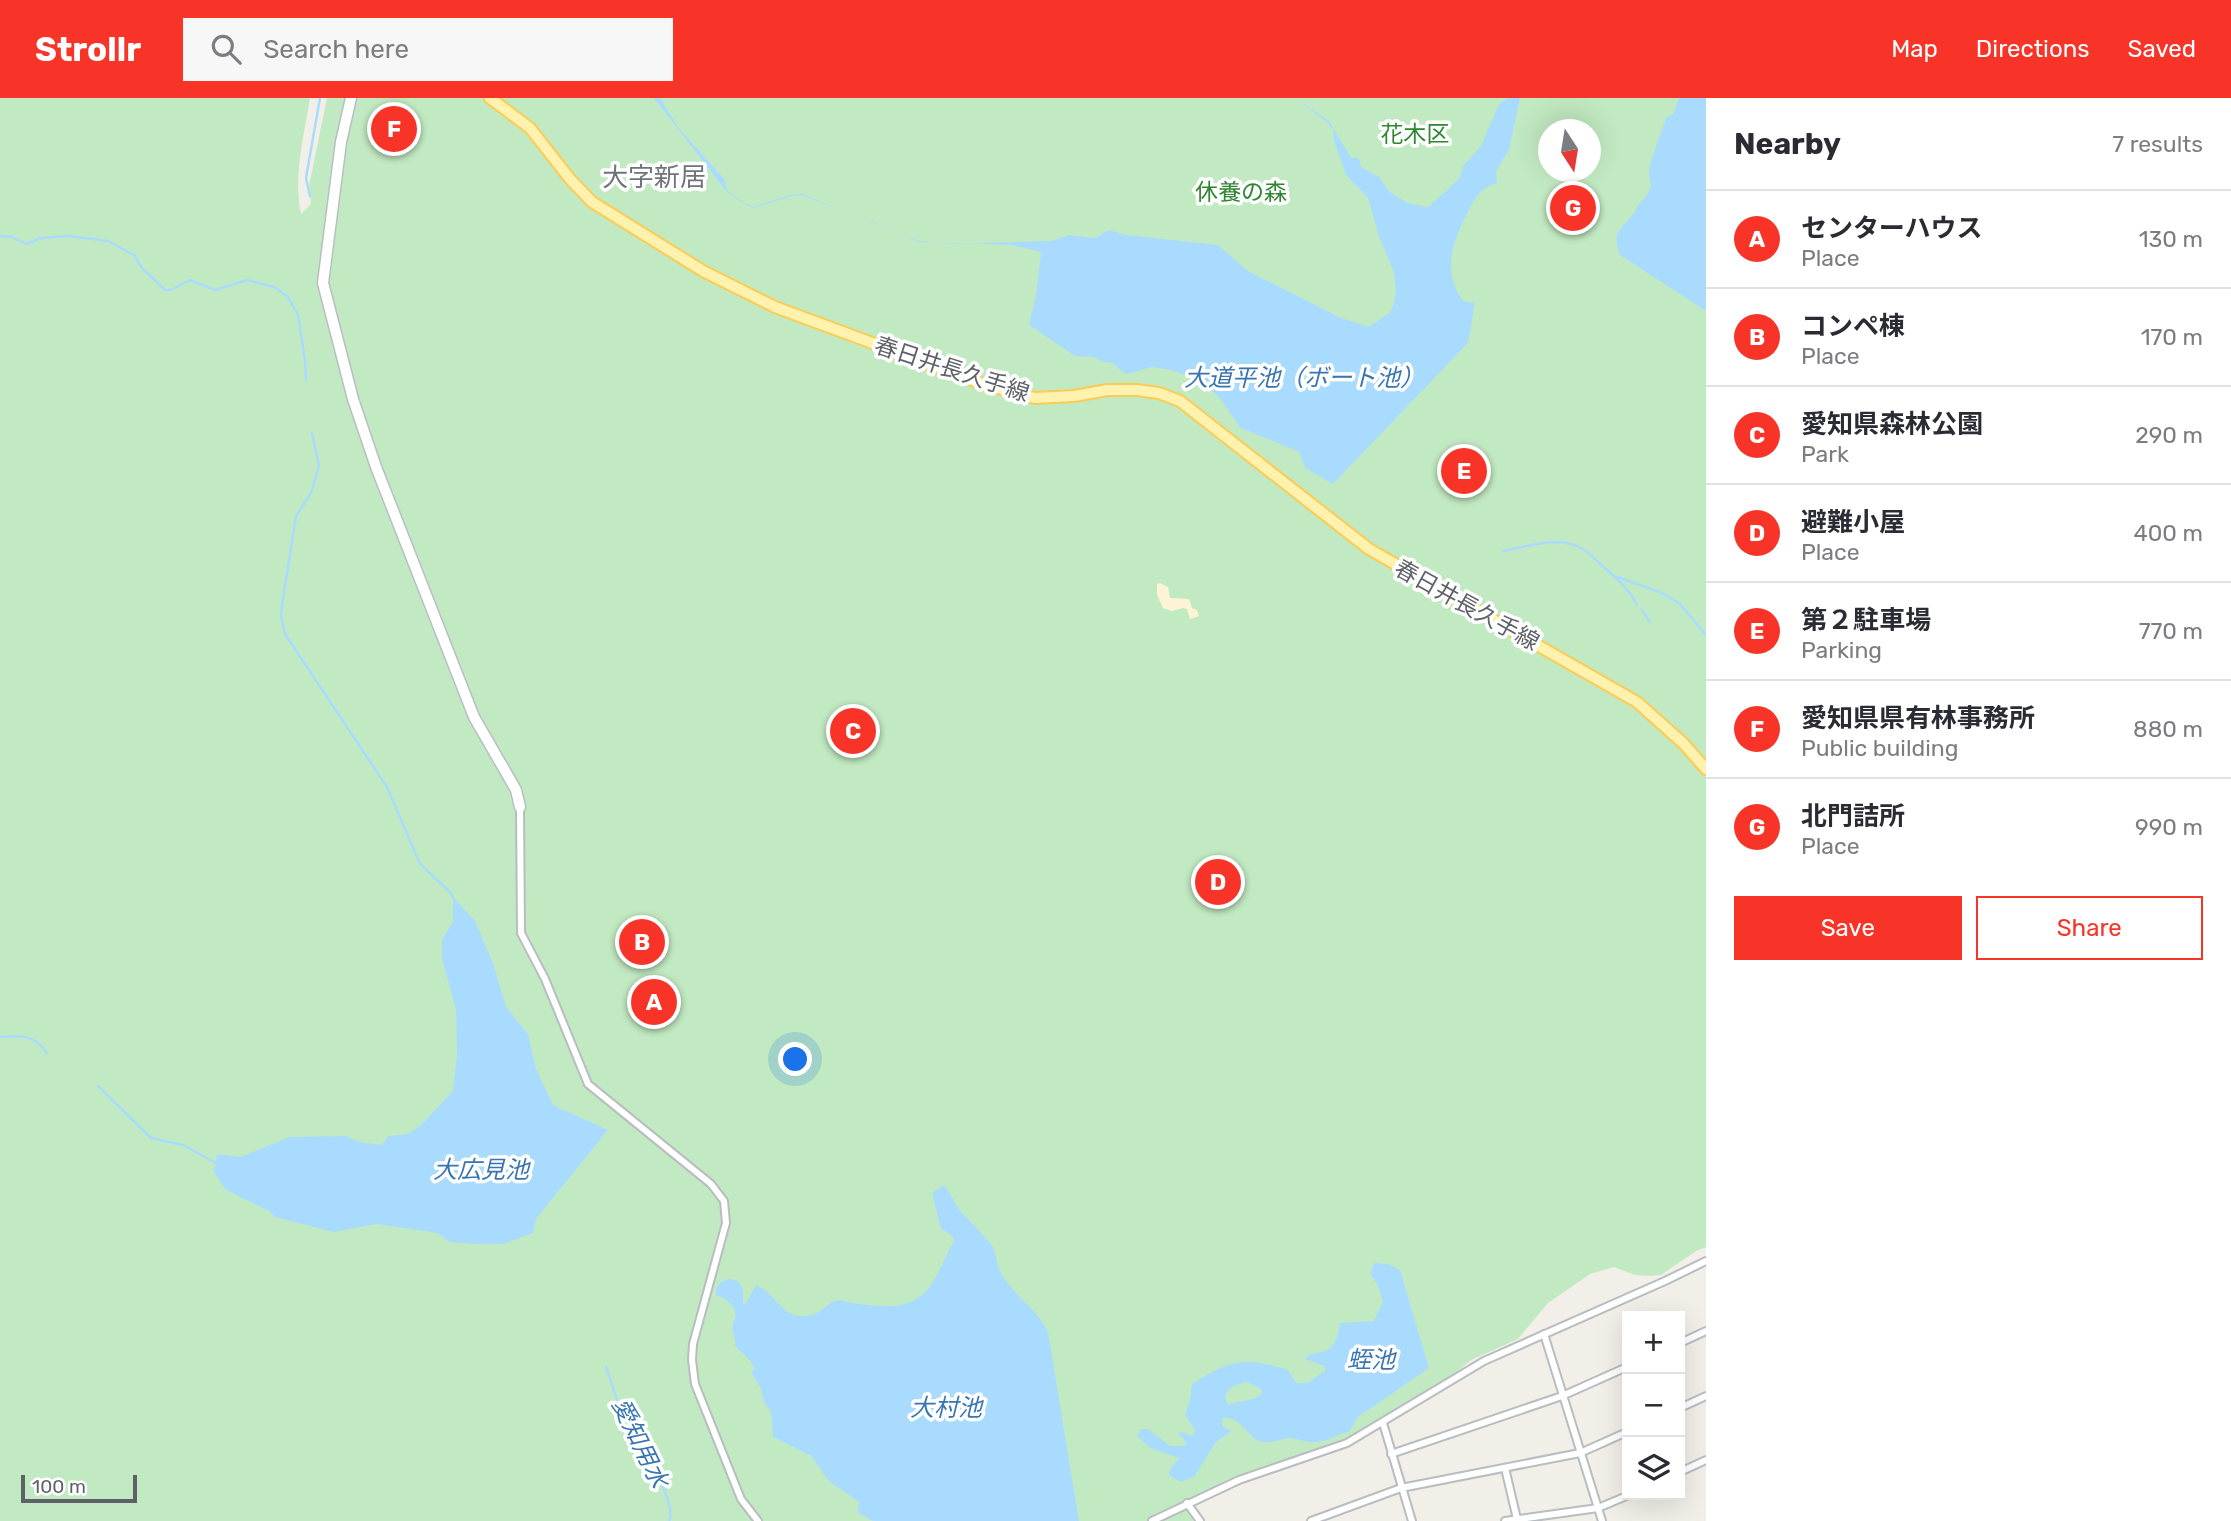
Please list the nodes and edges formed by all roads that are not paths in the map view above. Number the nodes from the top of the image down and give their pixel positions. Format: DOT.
graph roads {
  1 [pos="351,98"];
  2 [pos="490,98"];
  3 [pos="1706,769"];
  4 [pos="520,807"];
  5 [pos="1706,1261"];
  6 [pos="1706,1331"];
  7 [pos="1544,1334"];
  8 [pos="1685,1341"];
  9 [pos="1622,1369"];
  10 [pos="1562,1396"];
  11 [pos="1706,1396"];
  12 [pos="1685,1406"];
  13 [pos="1383,1423"];
  14 [pos="1622,1434"];
  15 [pos="1580,1453"];
  16 [pos="1391,1454"];
  17 [pos="1706,1460"];
  18 [pos="1504,1468"];
  19 [pos="1685,1470"];
  20 [pos="1401,1489"];
  21 [pos="1622,1498"];
  22 [pos="1187,1503"];
  23 [pos="1598,1508"];
  24 [pos="1517,1519"];
  25 [pos="758,1521"];
  26 [pos="1152,1521"];
  27 [pos="1200,1521"];
  28 [pos="1311,1521"];
  29 [pos="1412,1521"];
  30 [pos="1505,1521"];
  31 [pos="1602,1521"];
  1 -- 4 [label="street"];
  2 -- 3 [label="main road, 春日井長久手線"];
  4 -- 25 [label="street"];
  5 -- 7 [label="street"];
  6 -- 8 [label="street"];
  7 -- 10 [label="street"];
  7 -- 13 [label="street"];
  9 -- 10 [label="street"];
  10 -- 15 [label="street"];
  10 -- 16 [label="street"];
  11 -- 12 [label="street"];
  13 -- 16 [label="street"];
  13 -- 22 [label="street"];
  14 -- 15 [label="street"];
  15 -- 18 [label="street"];
  15 -- 23 [label="street"];
  16 -- 20 [label="street"];
  17 -- 19 [label="street"];
  18 -- 20 [label="street"];
  18 -- 24 [label="street"];
  20 -- 28 [label="street"];
  20 -- 29 [label="street"];
  21 -- 23 [label="street"];
  22 -- 26 [label="street"];
  22 -- 27 [label="street"];
  23 -- 24 [label="street"];
  23 -- 31 [label="street"];
  24 -- 30 [label="street"];
}
